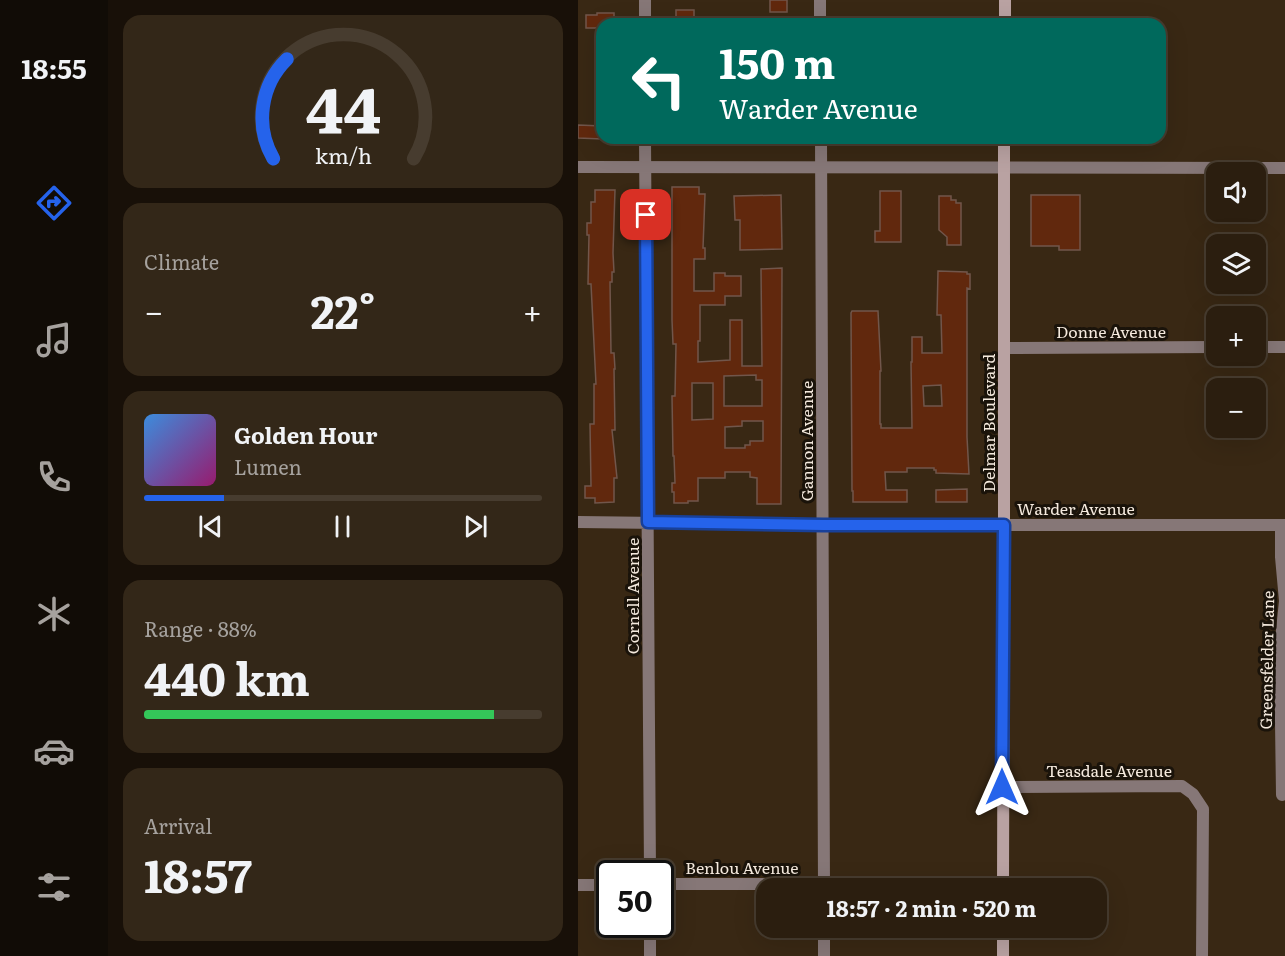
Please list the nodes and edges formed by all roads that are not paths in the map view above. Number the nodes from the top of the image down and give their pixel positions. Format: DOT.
graph roads {
  1 [pos="645,0"];
  2 [pos="820,0"];
  3 [pos="1005,0"];
  4 [pos="645,18"];
  5 [pos="820,18"];
  6 [pos="1005,18"];
  7 [pos="645,144"];
  8 [pos="821,144"];
  9 [pos="1004,144"];
  10 [pos="578,167"];
  11 [pos="646,167"];
  12 [pos="821,167"];
  13 [pos="1003,168"];
  14 [pos="1286,168"];
  15 [pos="1206,347"];
  16 [pos="1266,347"];
  17 [pos="1286,347"];
  18 [pos="1004,348"];
  19 [pos="578,522"];
  20 [pos="648,522"];
  21 [pos="823,525"];
  22 [pos="1004,525"];
  23 [pos="1283,525"];
  24 [pos="1002,787"];
  25 [pos="1282,795"];
  26 [pos="650,860"];
  27 [pos="824,878"];
  28 [pos="1003,878"];
  29 [pos="674,884"];
  30 [pos="578,885"];
  31 [pos="596,885"];
  32 [pos="756,885"];
  33 [pos="650,938"];
  34 [pos="824,938"];
  35 [pos="1003,938"];
  36 [pos="650,956"];
  37 [pos="824,956"];
  38 [pos="1003,956"];
  39 [pos="1202,956"];
  1 -- 4 [label="street"];
  2 -- 5 [label="street"];
  3 -- 6 [label="main road"];
  7 -- 11 [label="street, Cornell Avenue"];
  8 -- 12 [label="street, Gannon Avenue"];
  9 -- 13 [label="main road, Delmar Boulevard"];
  10 -- 11 [label="street"];
  11 -- 12 [label="street"];
  11 -- 20 [label="street, Cornell Avenue"];
  12 -- 13 [label="street"];
  12 -- 21 [label="street, Gannon Avenue"];
  13 -- 14 [label="street"];
  13 -- 18 [label="main road, Delmar Boulevard"];
  15 -- 18 [label="street, Donne Avenue"];
  16 -- 17 [label="street"];
  18 -- 22 [label="main road, Delmar Boulevard"];
  19 -- 20 [label="street, Warder Avenue"];
  20 -- 21 [label="street, Warder Avenue"];
  20 -- 26 [label="street, Cornell Avenue"];
  21 -- 22 [label="street, Warder Avenue"];
  21 -- 27 [label="street, Gannon Avenue"];
  22 -- 23 [label="street, Warder Avenue"];
  22 -- 24 [label="main road, Delmar Boulevard"];
  23 -- 25 [label="street, Greensfelder Lane"];
  24 -- 28 [label="main road, Delmar Boulevard"];
  24 -- 39 [label="street, Teasdale Avenue"];
  29 -- 32 [label="street, Benlou Avenue"];
  30 -- 31 [label="street"];
  33 -- 36 [label="street"];
  34 -- 37 [label="street"];
  35 -- 38 [label="main road"];
}
